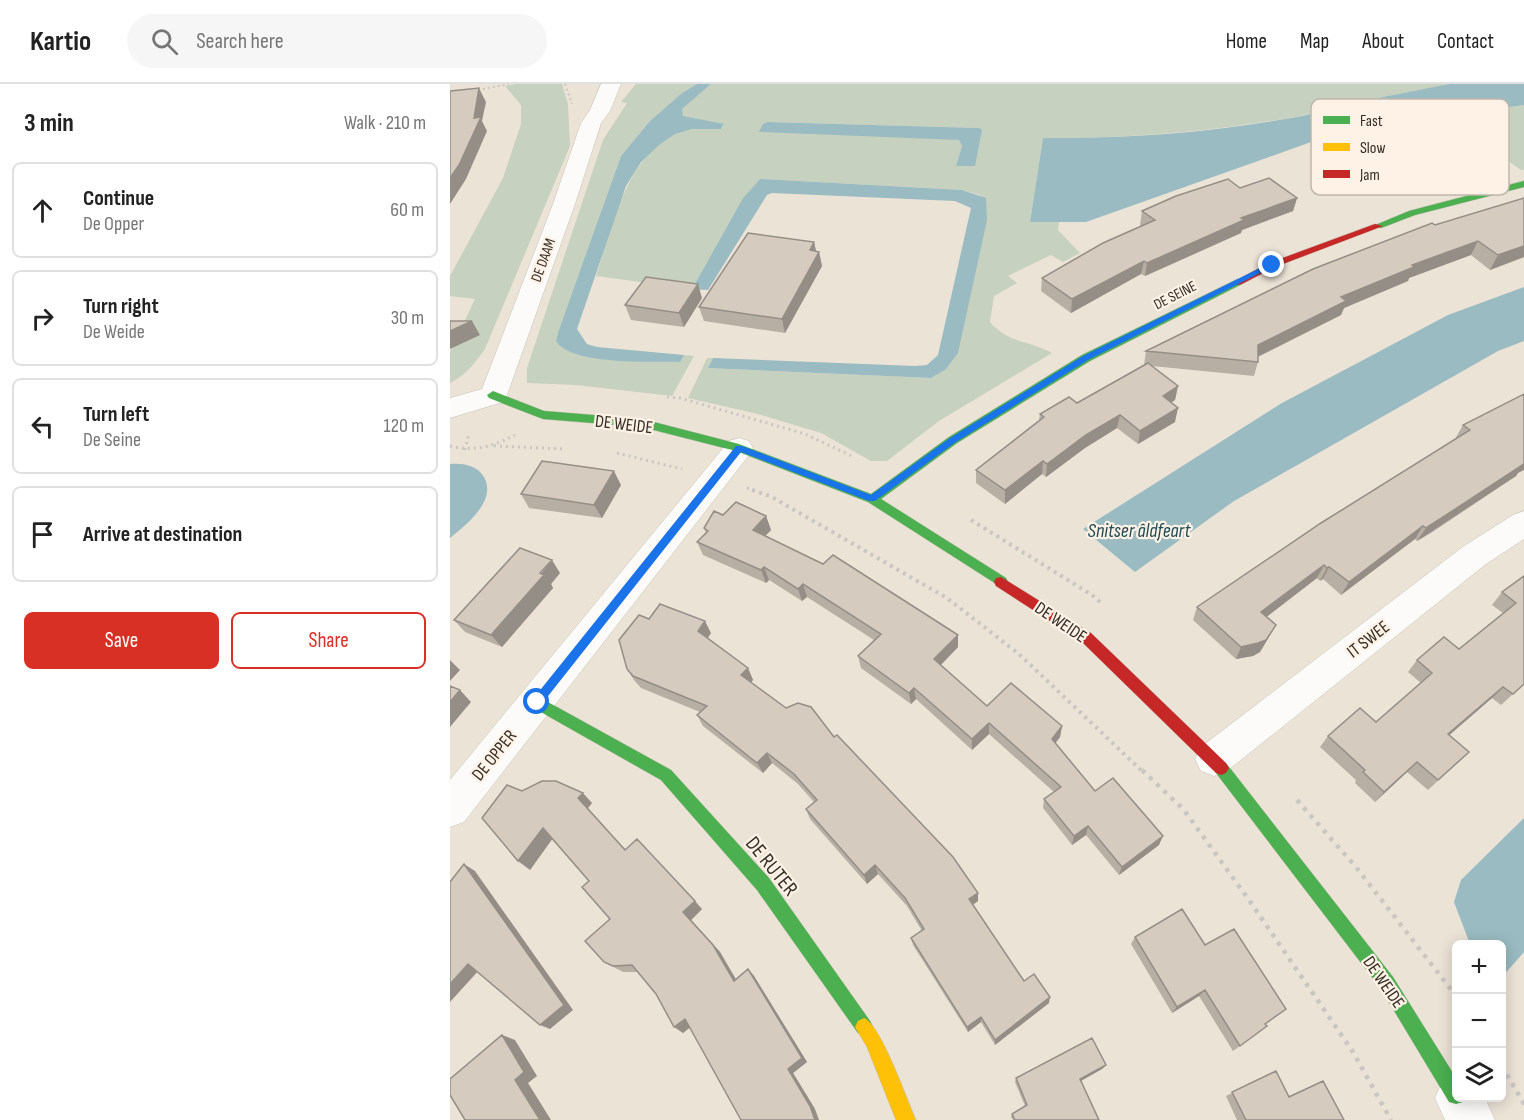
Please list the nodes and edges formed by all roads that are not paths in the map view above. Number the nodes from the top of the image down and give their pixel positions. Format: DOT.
graph roads {
  1 [pos="589,84"];
  2 [pos="611,84"];
  3 [pos="591,123"];
  4 [pos="1524,184"];
  5 [pos="1509,188"];
  6 [pos="1482,195"];
  7 [pos="493,395"];
  8 [pos="450,408"];
  9 [pos="739,448"];
  10 [pos="872,499"];
  11 [pos="1524,523"];
  12 [pos="537,702"];
  13 [pos="1214,759"];
  14 [pos="450,809"];
  15 [pos="1452,1088"];
  16 [pos="1461,1102"];
  17 [pos="906,1120"];
  18 [pos="1472,1120"];
  1 -- 3 [label="street, DE DAAM"];
  2 -- 3 [label="street, DE DAAM"];
  3 -- 7 [label="street, DE DAAM"];
  4 -- 5 [label="street, DE SEINE"];
  6 -- 10 [label="street, DE SEINE"];
  7 -- 8 [label="street"];
  7 -- 9 [label="street, DE WEIDE"];
  9 -- 10 [label="street, DE WEIDE"];
  9 -- 12 [label="street, DE OPPER"];
  10 -- 13 [label="street, DE WEIDE"];
  11 -- 13 [label="street, IT SWEE"];
  12 -- 14 [label="street, DE OPPER"];
  12 -- 17 [label="street, DE RUTER"];
  13 -- 15 [label="street, DE WEIDE"];
  16 -- 18 [label="street, DE WEIDE"];
}
